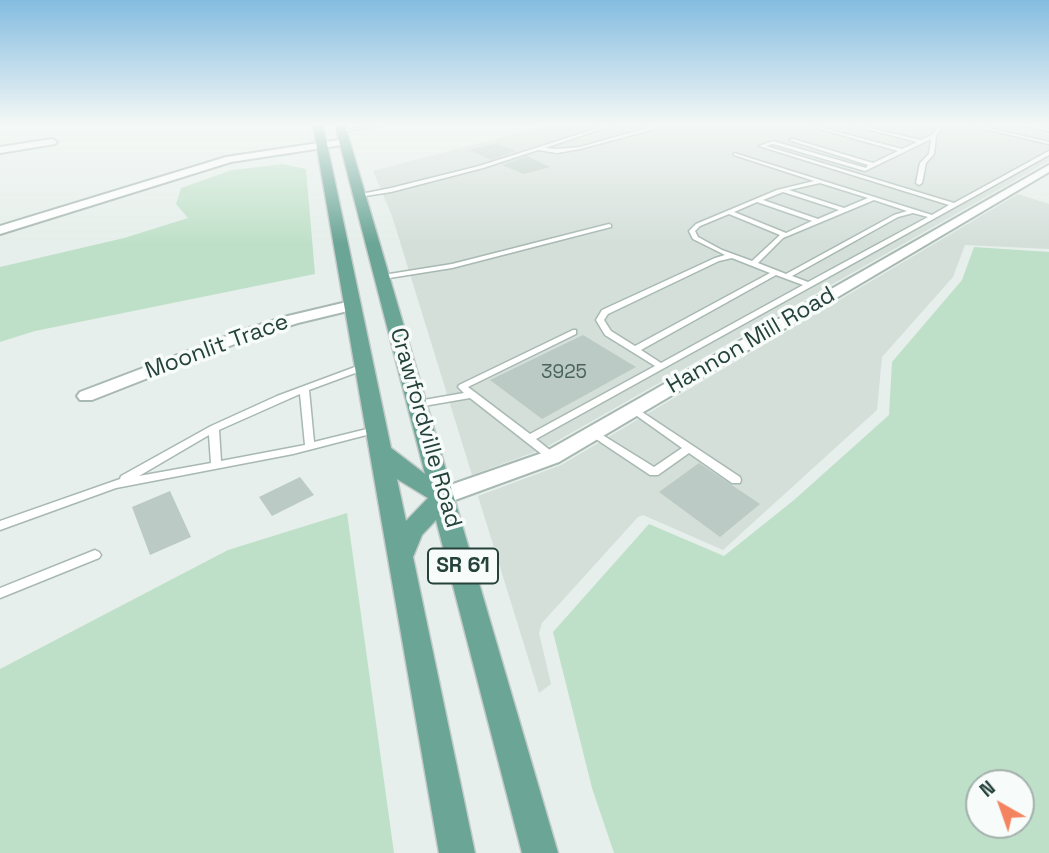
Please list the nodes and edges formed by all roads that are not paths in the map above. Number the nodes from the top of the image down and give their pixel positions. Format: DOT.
graph roads {
  1 [pos="198,165"];
  2 [pos="325,165"];
  3 [pos="351,165"];
  4 [pos="482,165"];
  5 [pos="769,165"];
  6 [pos="823,165"];
  7 [pos="851,165"];
  8 [pos="874,165"];
  9 [pos="923,165"];
  10 [pos="1028,165"];
  11 [pos="1049,168"];
  12 [pos="865,169"];
  13 [pos="853,174"];
  14 [pos="819,181"];
  15 [pos="919,183"];
  16 [pos="330,188"];
  17 [pos="783,190"];
  18 [pos="873,198"];
  19 [pos="757,200"];
  20 [pos="361,202"];
  21 [pos="953,206"];
  22 [pos="842,209"];
  23 [pos="913,210"];
  24 [pos="728,212"];
  25 [pos="974,213"];
  26 [pos="933,217"];
  27 [pos="817,221"];
  28 [pos="609,226"];
  29 [pos="337,229"];
  30 [pos="0,230"];
  31 [pos="786,235"];
  32 [pos="376,253"];
  33 [pos="733,256"];
  34 [pos="754,263"];
  35 [pos="777,272"];
  36 [pos="787,276"];
  37 [pos="383,278"];
  38 [pos="808,285"];
  39 [pos="351,306"];
  40 [pos="573,332"];
  41 [pos="635,350"];
  42 [pos="661,366"];
  43 [pos="363,367"];
  44 [pos="304,389"];
  45 [pos="471,394"];
  46 [pos="86,396"];
  47 [pos="418,404"];
  48 [pos="633,409"];
  49 [pos="214,428"];
  50 [pos="593,433"];
  51 [pos="529,439"];
  52 [pos="377,441"];
  53 [pos="310,447"];
  54 [pos="689,448"];
  55 [pos="552,457"];
  56 [pos="216,464"];
  57 [pos="736,480"];
  58 [pos="115,484"];
  59 [pos="444,496"];
  60 [pos="0,526"];
  61 [pos="95,555"];
  62 [pos="401,556"];
  63 [pos="0,593"];
  64 [pos="457,853"];
  65 [pos="540,853"];
  1 -- 30 [label="street"];
  2 -- 16 [label="main road, Crawfordville Road / SR 61"];
  3 -- 20 [label="main road, Crawfordville Road / SR 61"];
  4 -- 20 [label="lane"];
  5 -- 14 [label="lane"];
  6 -- 13 [label="lane"];
  7 -- 12 [label="lane"];
  8 -- 12 [label="lane"];
  9 -- 15 [label="lane"];
  10 -- 21 [label="lane"];
  11 -- 25 [label="street, Hannon Mill Road"];
  12 -- 13 [label="lane"];
  13 -- 21 [label="lane"];
  14 -- 17 [label="lane"];
  14 -- 18 [label="lane"];
  16 -- 20 [label="main road"];
  16 -- 29 [label="main road, Crawfordville Road / SR 61"];
  17 -- 19 [label="lane"];
  17 -- 22 [label="lane"];
  18 -- 22 [label="lane"];
  18 -- 23 [label="lane"];
  19 -- 24 [label="lane"];
  19 -- 27 [label="lane"];
  20 -- 32 [label="main road, Crawfordville Road / SR 61"];
  21 -- 25 [label="lane"];
  21 -- 26 [label="lane"];
  22 -- 27 [label="lane"];
  23 -- 26 [label="lane"];
  23 -- 36 [label="lane"];
  24 -- 31 [label="lane"];
  24 -- 33 [label="lane"];
  25 -- 48 [label="street, Hannon Mill Road"];
  26 -- 38 [label="lane"];
  27 -- 31 [label="lane"];
  28 -- 37 [label="lane"];
  29 -- 32 [label="main road"];
  29 -- 39 [label="main road, Crawfordville Road / SR 61"];
  31 -- 34 [label="lane"];
  32 -- 37 [label="main road, Crawfordville Road / SR 61"];
  33 -- 34 [label="lane"];
  33 -- 41 [label="lane"];
  34 -- 35 [label="lane"];
  35 -- 36 [label="lane"];
  35 -- 41 [label="lane"];
  36 -- 38 [label="lane"];
  37 -- 47 [label="main road, Crawfordville Road / SR 61"];
  38 -- 42 [label="lane"];
  39 -- 43 [label="main road, Crawfordville Road / SR 61"];
  39 -- 46 [label="street, Moonlit Trace"];
  40 -- 45 [label="lane"];
  41 -- 42 [label="lane"];
  42 -- 51 [label="lane"];
  43 -- 44 [label="lane"];
  43 -- 52 [label="main road, Crawfordville Road / SR 61"];
  44 -- 49 [label="lane"];
  44 -- 53 [label="lane"];
  45 -- 47 [label="lane"];
  45 -- 51 [label="lane"];
  47 -- 59 [label="main road, Crawfordville Road / SR 61"];
  48 -- 50 [label="street, Hannon Mill Road"];
  48 -- 54 [label="lane"];
  49 -- 56 [label="lane"];
  49 -- 58 [label="lane"];
  50 -- 54 [label="lane"];
  50 -- 55 [label="street, Hannon Mill Road"];
  51 -- 55 [label="lane"];
  52 -- 53 [label="lane"];
  52 -- 59 [label="main road"];
  52 -- 62 [label="main road, Crawfordville Road / SR 61"];
  53 -- 56 [label="lane"];
  54 -- 57 [label="lane"];
  55 -- 59 [label="street, Hannon Mill Road"];
  56 -- 58 [label="lane"];
  58 -- 60 [label="lane"];
  59 -- 62 [label="main road"];
  59 -- 65 [label="main road, Crawfordville Road / SR 61"];
  61 -- 63 [label="lane"];
  62 -- 64 [label="main road, Crawfordville Road / SR 61"];
}
